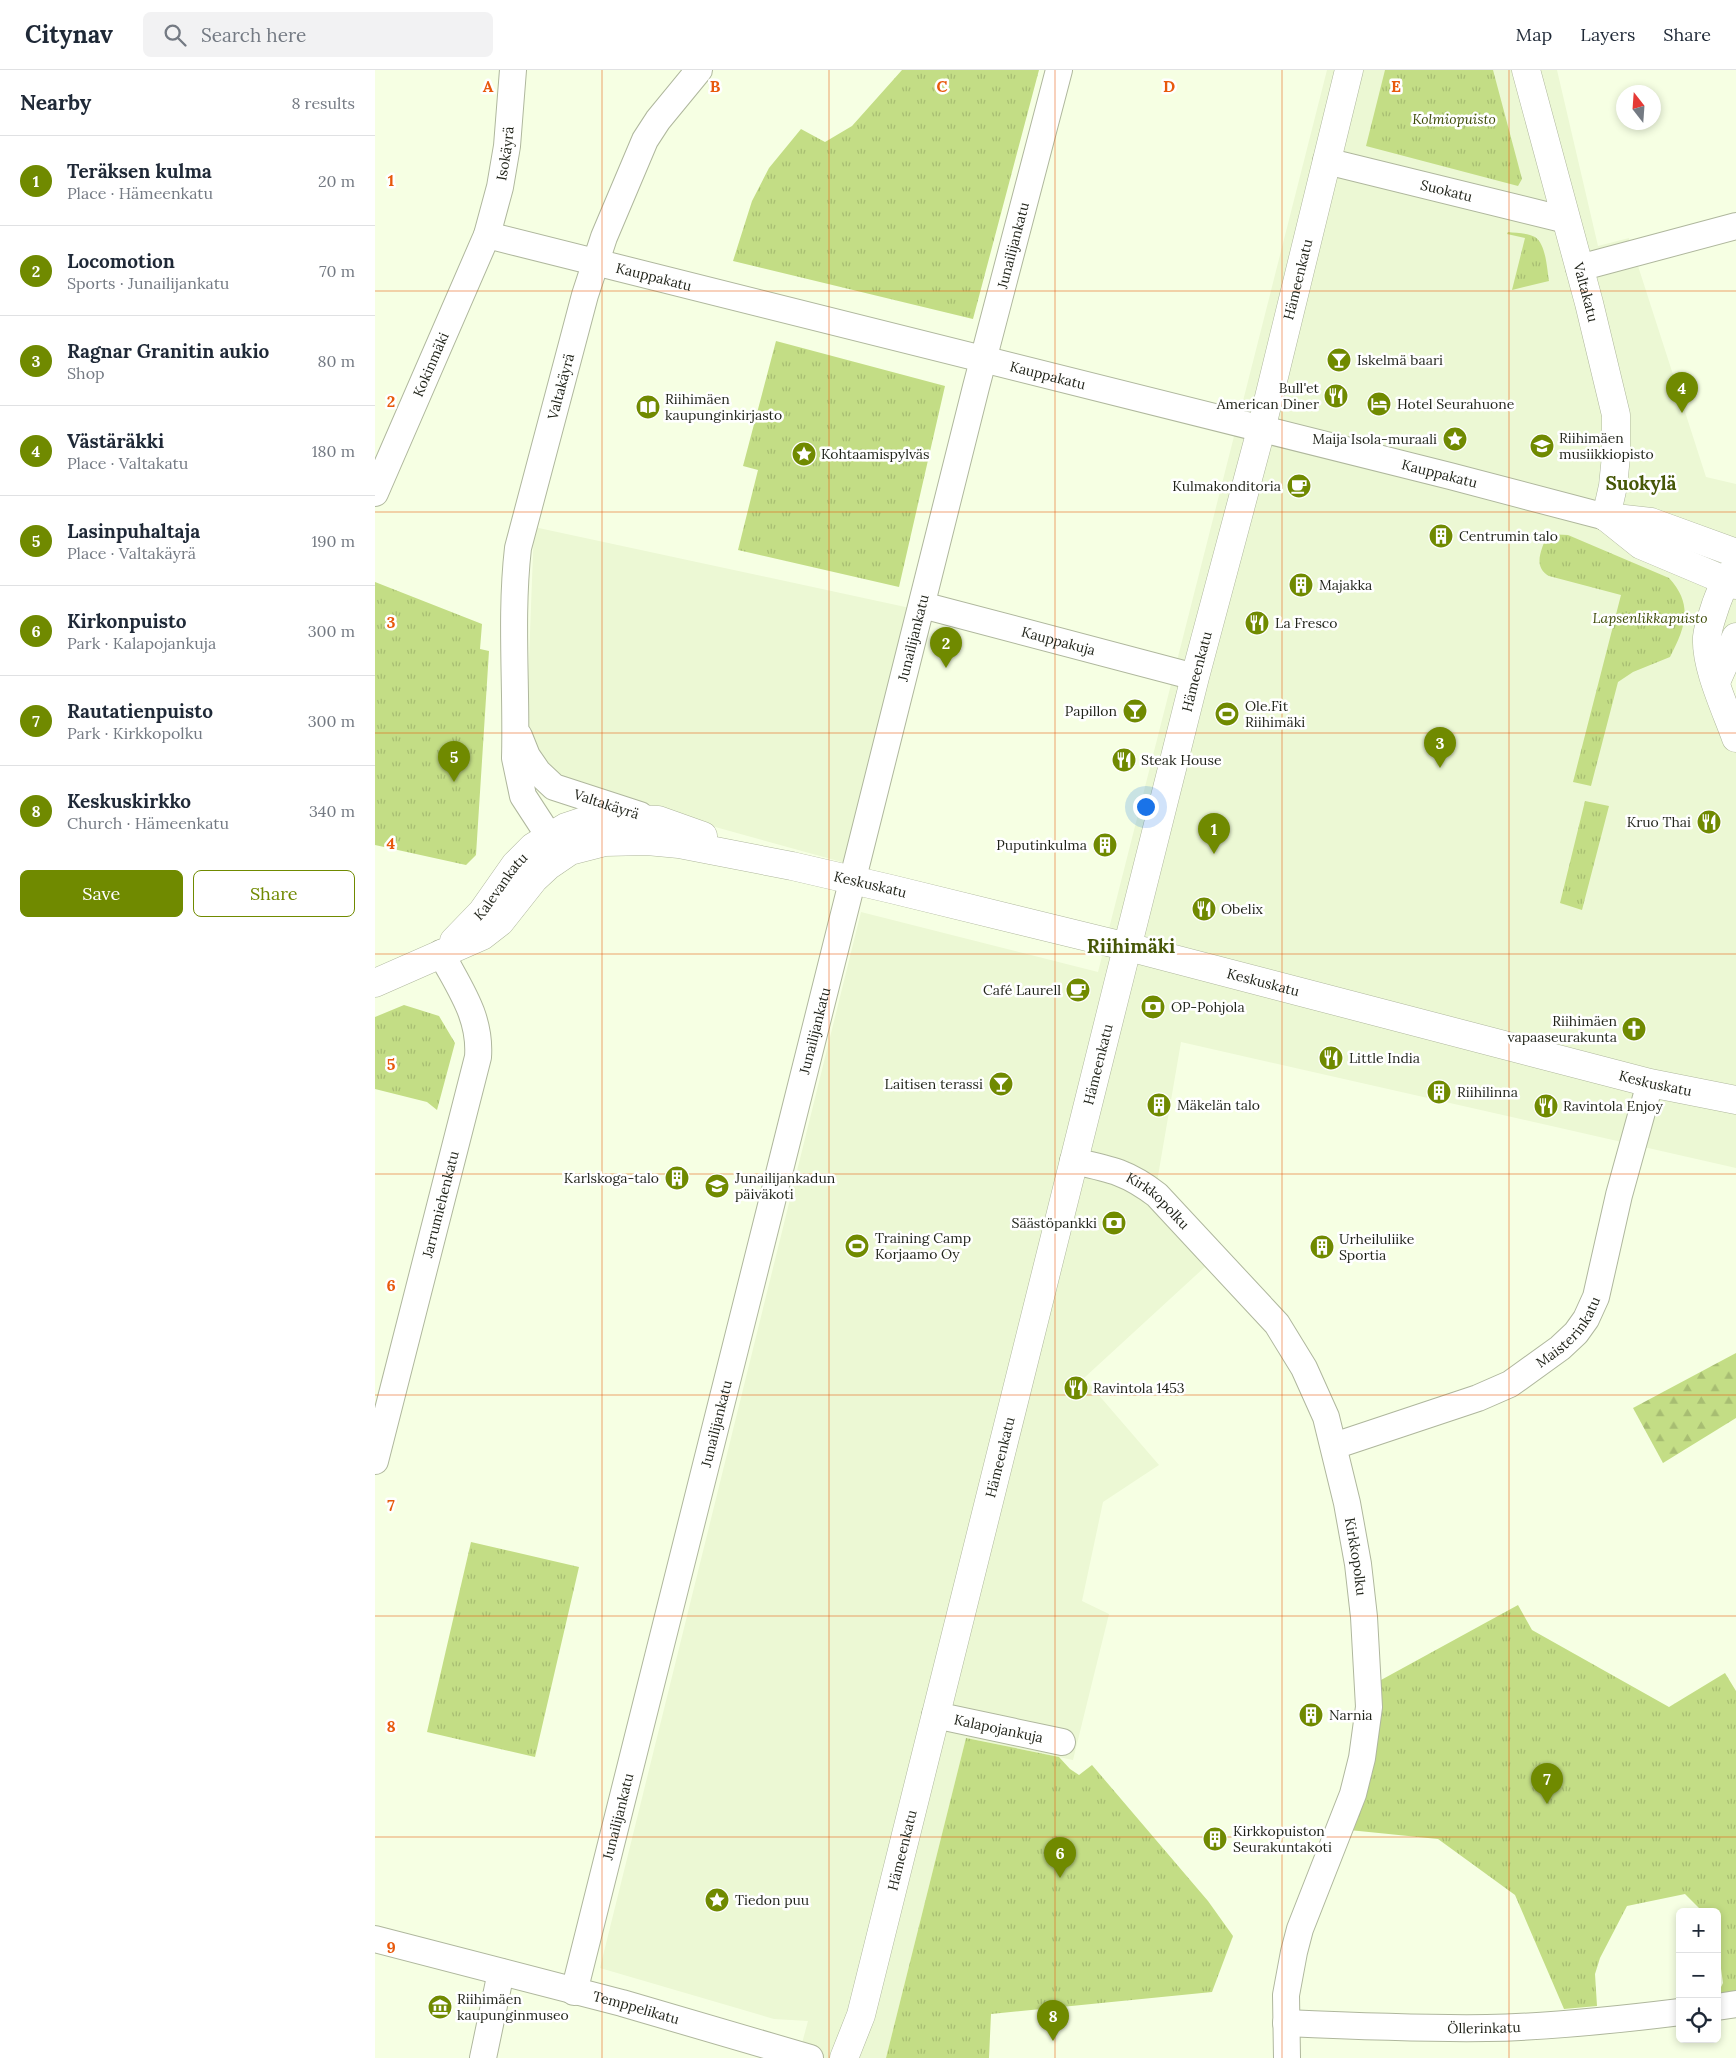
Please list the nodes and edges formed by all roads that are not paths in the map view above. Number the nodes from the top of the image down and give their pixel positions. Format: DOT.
graph roads {
  1 [pos="513,70"];
  2 [pos="699,70"];
  3 [pos="1059,70"];
  4 [pos="1349,70"];
  5 [pos="1526,70"];
  6 [pos="1326,162"];
  7 [pos="1566,220"];
  8 [pos="1736,226"];
  9 [pos="487,235"];
  10 [pos="595,262"];
  11 [pos="1579,268"];
  12 [pos="983,360"];
  13 [pos="1261,430"];
  14 [pos="375,494"];
  15 [pos="1606,517"];
  16 [pos="1736,553"];
  17 [pos="1732,577"];
  18 [pos="922,605"];
  19 [pos="1736,637"];
  20 [pos="1195,677"];
  21 [pos="1716,682"];
  22 [pos="516,729"];
  23 [pos="1736,738"];
  24 [pos="554,787"];
  25 [pos="658,820"];
  26 [pos="562,838"];
  27 [pos="792,866"];
  28 [pos="853,880"];
  29 [pos="1129,947"];
  30 [pos="441,953"];
  31 [pos="375,983"];
  32 [pos="1649,1083"];
  33 [pos="1736,1100"];
  34 [pos="1073,1161"];
  35 [pos="1333,1446"];
  36 [pos="375,1461"];
  37 [pos="935,1715"];
  38 [pos="1062,1742"];
  39 [pos="375,1939"];
  40 [pos="501,1972"];
  41 [pos="574,1992"];
  42 [pos="1736,2004"];
  43 [pos="1721,2006"];
  44 [pos="1676,2013"];
  45 [pos="1286,2023"];
  46 [pos="483,2058"];
  47 [pos="810,2058"];
  48 [pos="844,2058"];
  49 [pos="1287,2058"];
  1 -- 9 [label="street, Isokäyrä"];
  2 -- 10 [label="street, Valtakäyrä"];
  3 -- 12 [label="street, Junailijankatu"];
  4 -- 6 [label="street, Hämeenkatu"];
  5 -- 7 [label="street, Valtakatu"];
  6 -- 7 [label="street, Suokatu"];
  6 -- 13 [label="street, Hämeenkatu"];
  7 -- 11 [label="street, Valtakatu"];
  8 -- 11 [label="street"];
  9 -- 10 [label="street, Kauppakatu"];
  9 -- 14 [label="street, Kokinmäki"];
  10 -- 12 [label="street, Kauppakatu"];
  10 -- 22 [label="street, Valtakäyrä"];
  11 -- 15 [label="street, Valtakatu"];
  12 -- 13 [label="street, Kauppakatu"];
  12 -- 18 [label="street, Junailijankatu"];
  13 -- 15 [label="street, Kauppakatu"];
  13 -- 20 [label="street, Hämeenkatu"];
  15 -- 16 [label="street, Kauppakatu"];
  15 -- 17 [label="street, Kauppakatu"];
  17 -- 21 [label="street"];
  18 -- 20 [label="street, Kauppakuja"];
  18 -- 28 [label="street, Junailijankatu"];
  19 -- 21 [label="street"];
  20 -- 29 [label="street, Hämeenkatu"];
  21 -- 23 [label="street"];
  22 -- 24 [label="street, Valtakäyrä"];
  22 -- 26 [label="street, Valtakäyrä"];
  24 -- 25 [label="street, Valtakäyrä"];
  24 -- 26 [label="street, Valtakäyrä"];
  25 -- 26 [label="street, Keskuskatu"];
  25 -- 27 [label="street, Keskuskatu"];
  26 -- 27 [label="street, Keskuskatu"];
  26 -- 30 [label="street, Kalevankatu"];
  27 -- 28 [label="street, Keskuskatu"];
  28 -- 29 [label="street, Keskuskatu"];
  28 -- 41 [label="street, Junailijankatu"];
  29 -- 32 [label="street, Keskuskatu"];
  29 -- 34 [label="street, Hämeenkatu"];
  30 -- 31 [label="street, Kalevankatu"];
  30 -- 36 [label="street, Jarrumiehenkatu"];
  32 -- 33 [label="street, Keskuskatu"];
  32 -- 35 [label="street, Maisterinkatu"];
  34 -- 35 [label="street, Kirkkopolku"];
  34 -- 37 [label="street, Hämeenkatu"];
  35 -- 45 [label="street, Kirkkopolku"];
  37 -- 38 [label="street, Kalapojankuja"];
  37 -- 48 [label="street, Hämeenkatu"];
  39 -- 40 [label="street, Temppelikatu"];
  40 -- 41 [label="street, Temppelikatu"];
  40 -- 46 [label="street"];
  41 -- 47 [label="street, Temppelikatu"];
  42 -- 43 [label="street"];
  44 -- 45 [label="street, Öllerinkatu"];
  45 -- 49 [label="street, Kirkkopolku"];
}
